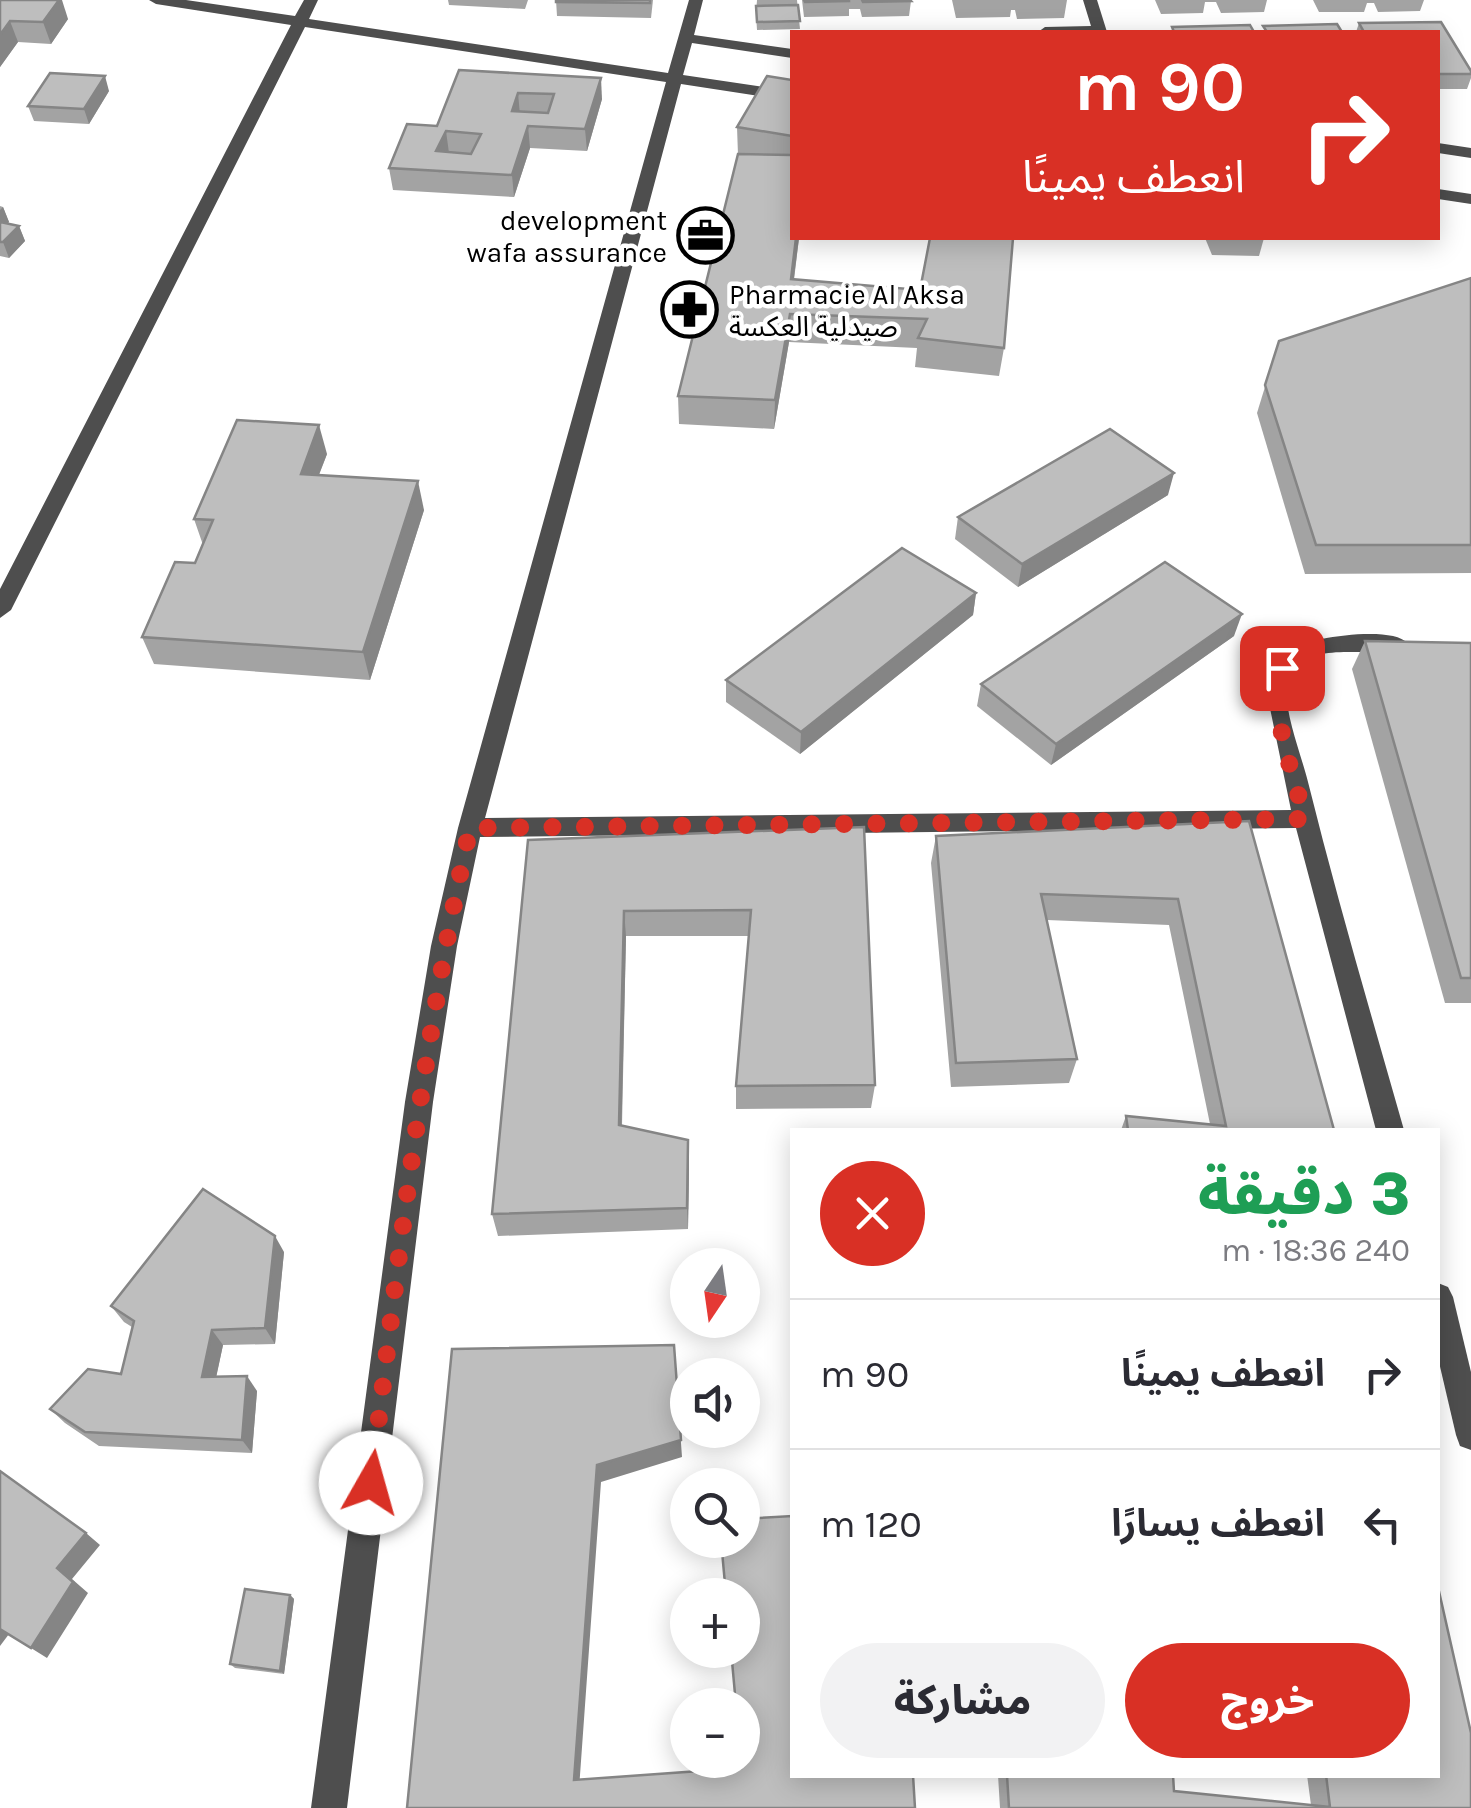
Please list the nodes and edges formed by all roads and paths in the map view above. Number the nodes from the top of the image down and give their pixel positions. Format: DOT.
graph roads {
  1 [pos="156,0"];
  2 [pos="311,0"];
  3 [pos="696,0"];
  4 [pos="1090,0"];
  5 [pos="300,21"];
  6 [pos="1099,30"];
  7 [pos="686,38"];
  8 [pos="790,53"];
  9 [pos="674,78"];
  10 [pos="790,96"];
  11 [pos="1440,148"];
  12 [pos="1471,152"];
  13 [pos="1440,194"];
  14 [pos="1471,199"];
  15 [pos="0,610"];
  16 [pos="1412,643"];
  17 [pos="1305,819"];
  18 [pos="470,828"];
  19 [pos="1389,1128"];
  20 [pos="1440,1302"];
  21 [pos="1460,1339"];
  22 [pos="1471,1435"];
  23 [pos="329,1808"];
  1 -- 5 [label="street"];
  2 -- 5 [label="street"];
  3 -- 7 [label="street"];
  4 -- 6 [label="street"];
  5 -- 9 [label="street"];
  5 -- 15 [label="street"];
  7 -- 8 [label="street"];
  7 -- 9 [label="street"];
  9 -- 10 [label="street"];
  9 -- 18 [label="street"];
  11 -- 12 [label="street"];
  13 -- 14 [label="street"];
  16 -- 17 [label="street"];
  17 -- 18 [label="street"];
  17 -- 19 [label="street"];
  18 -- 23 [label="street"];
  20 -- 21 [label="street"];
  21 -- 22 [label="street"];
}
